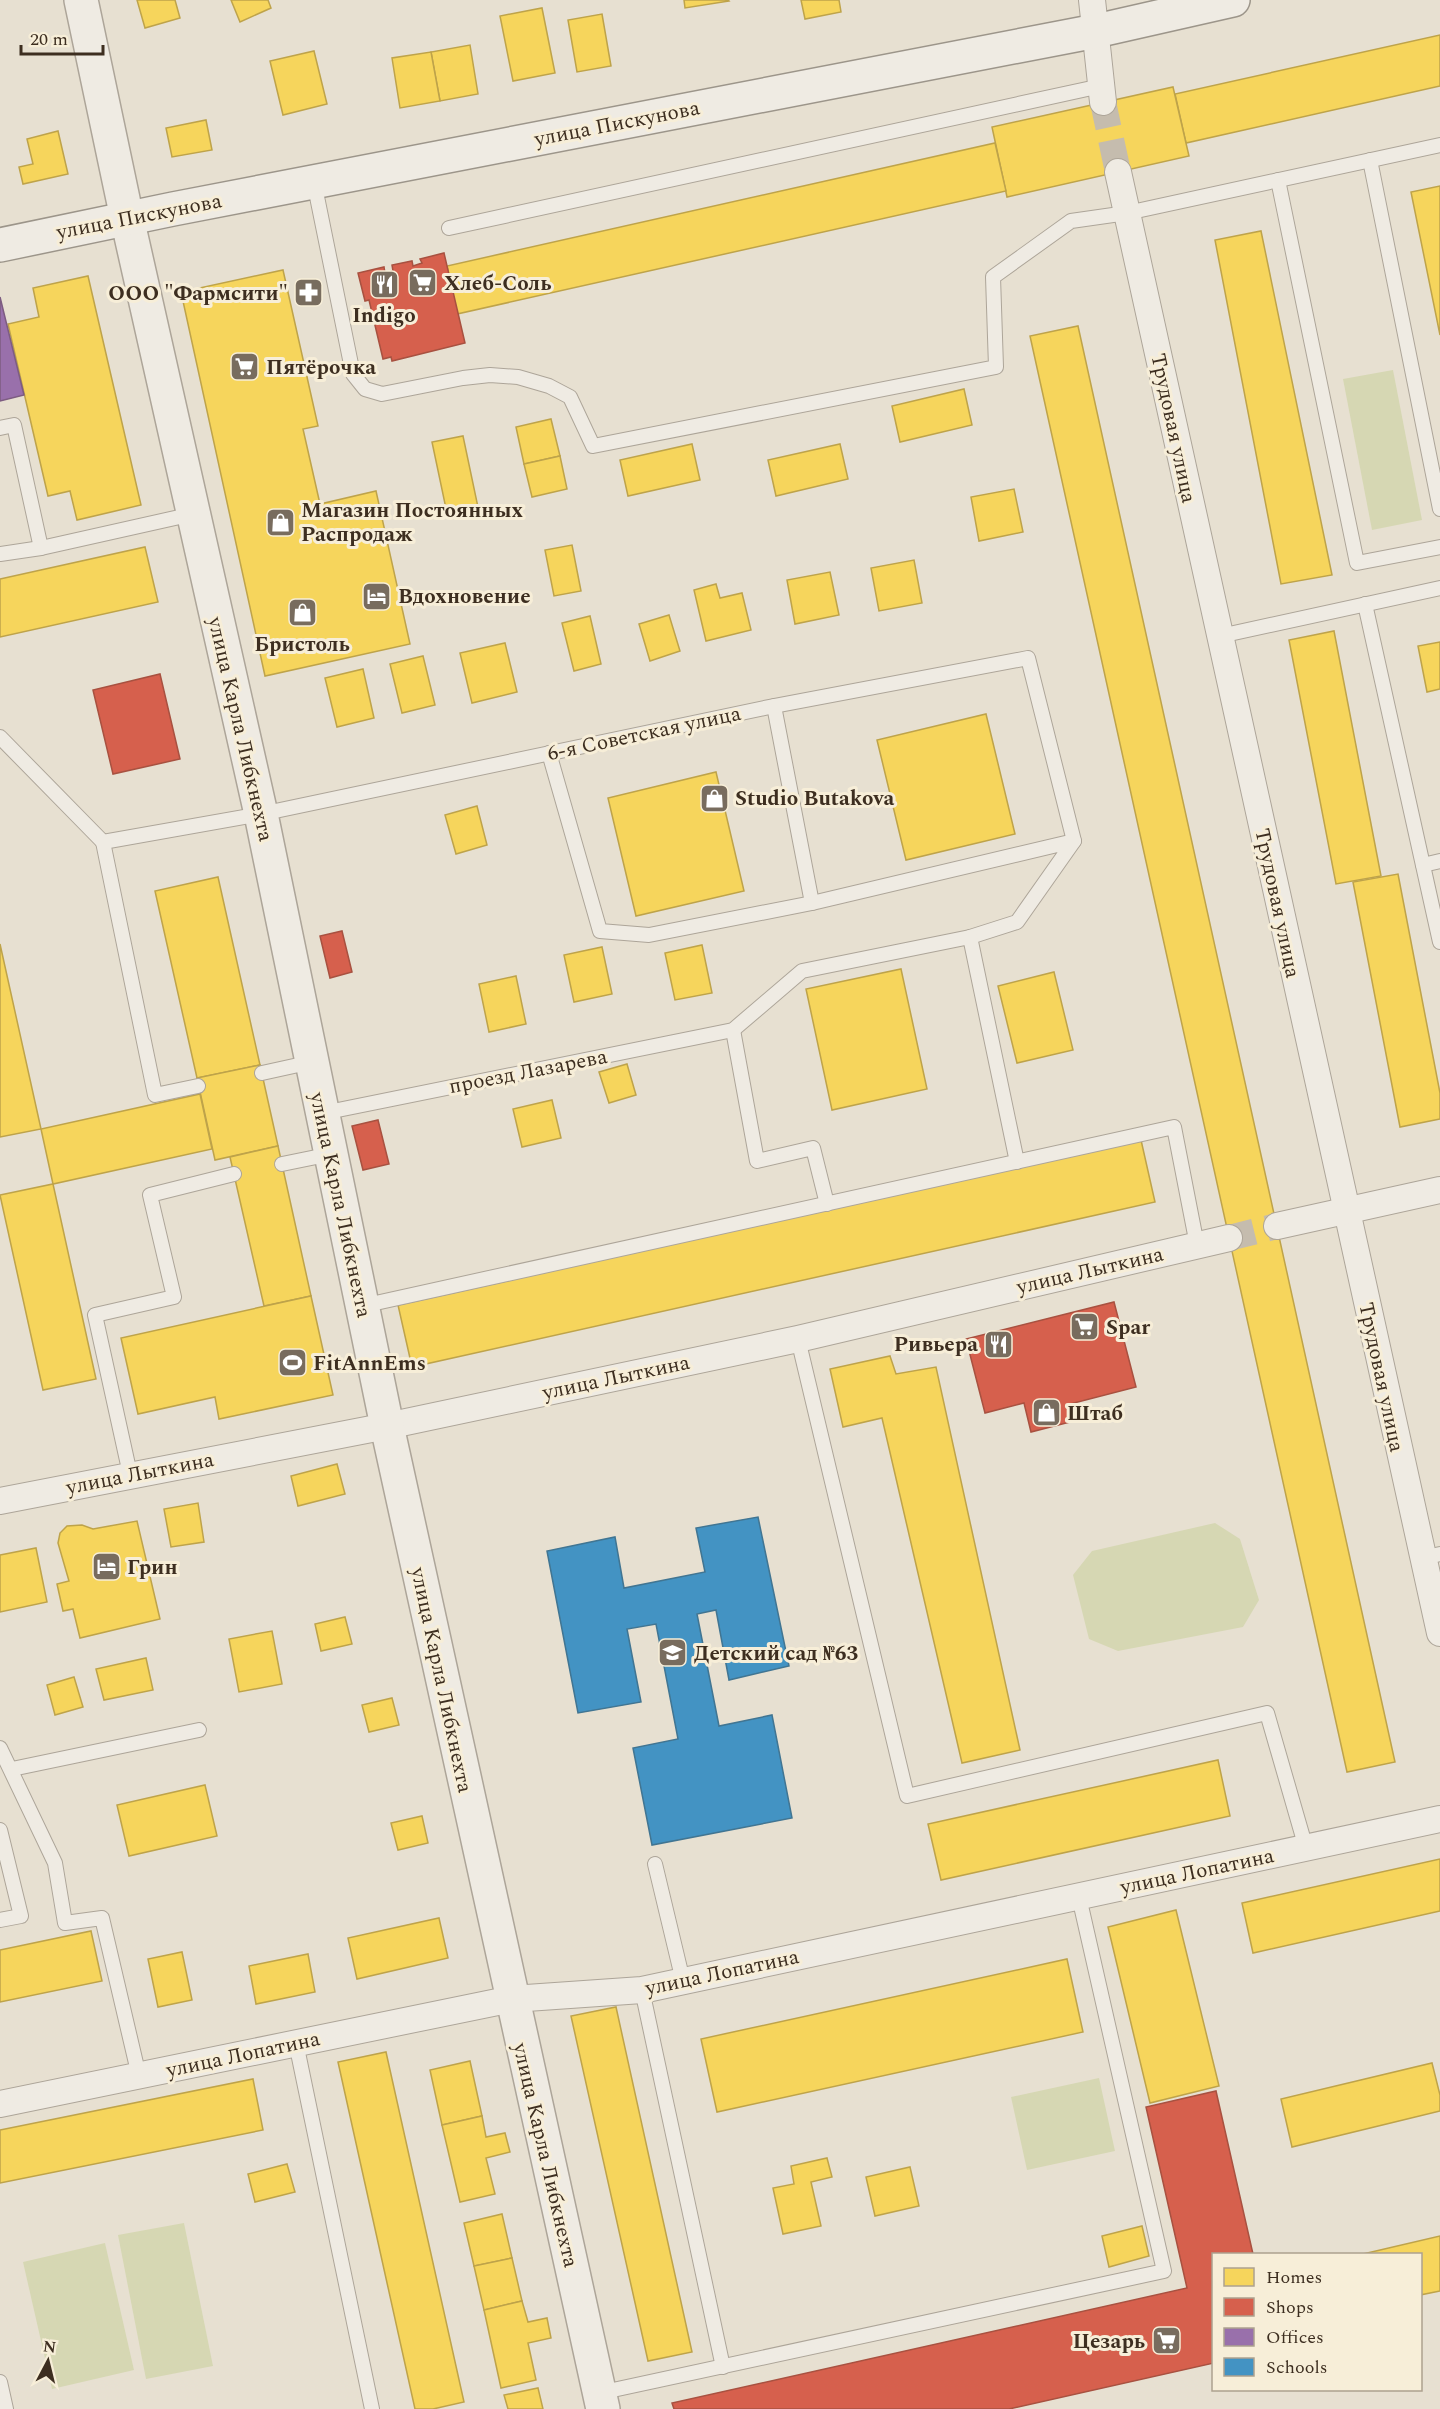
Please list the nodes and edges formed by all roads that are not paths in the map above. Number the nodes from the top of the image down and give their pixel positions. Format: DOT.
graph roads {
  1 [pos="81,0"];
  2 [pos="1233,0"];
  3 [pos="1094,15"];
  4 [pos="1102,94"];
  5 [pos="1440,145"];
  6 [pos="1370,160"];
  7 [pos="1118,172"];
  8 [pos="1278,180"];
  9 [pos="314,182"];
  10 [pos="1127,213"];
  11 [pos="127,218"];
  12 [pos="449,228"];
  13 [pos="0,245"];
  14 [pos="0,428"];
  15 [pos="1440,509"];
  16 [pos="194,514"];
  17 [pos="1440,547"];
  18 [pos="41,548"];
  19 [pos="0,554"];
  20 [pos="1440,588"];
  21 [pos="1365,604"];
  22 [pos="1220,636"];
  23 [pos="774,706"];
  24 [pos="0,737"];
  25 [pos="549,753"];
  26 [pos="261,814"];
  27 [pos="1074,841"];
  28 [pos="103,842"];
  29 [pos="1440,861"];
  30 [pos="1423,865"];
  31 [pos="812,903"];
  32 [pos="970,937"];
  33 [pos="1440,942"];
  34 [pos="733,1030"];
  35 [pos="312,1062"];
  36 [pos="262,1073"];
  37 [pos="198,1086"];
  38 [pos="323,1113"];
  39 [pos="332,1154"];
  40 [pos="1017,1162"];
  41 [pos="282,1164"];
  42 [pos="234,1174"];
  43 [pos="1440,1190"];
  44 [pos="827,1204"];
  45 [pos="1346,1211"];
  46 [pos="1277,1226"];
  47 [pos="1229,1238"];
  48 [pos="1197,1245"];
  49 [pos="362,1306"];
  50 [pos="798,1338"];
  51 [pos="387,1426"];
  52 [pos="130,1474"];
  53 [pos="0,1501"];
  54 [pos="1431,1556"];
  55 [pos="1440,1633"];
  56 [pos="199,1730"];
  57 [pos="0,1748"];
  58 [pos="12,1769"];
  59 [pos="1440,1819"];
  60 [pos="0,1830"];
  61 [pos="1306,1848"];
  62 [pos="655,1864"];
  63 [pos="1079,1897"];
  64 [pos="0,1920"];
  65 [pos="683,1981"];
  66 [pos="642,1990"];
  67 [pos="512,1999"];
  68 [pos="296,2043"];
  69 [pos="139,2076"];
  70 [pos="0,2104"];
  71 [pos="723,2367"];
  72 [pos="0,2382"];
  73 [pos="601,2401"];
  74 [pos="6,2409"];
  75 [pos="372,2409"];
  1 -- 11 [label="street, улица Карла Либкнехта"];
  2 -- 3 [label="street, улица Пискунова"];
  3 -- 4 [label="street"];
  3 -- 9 [label="street, улица Пискунова"];
  4 -- 12 [label="lane"];
  5 -- 6 [label="lane"];
  6 -- 8 [label="lane"];
  6 -- 15 [label="lane"];
  7 -- 10 [label="street, Трудовая улица"];
  8 -- 10 [label="lane"];
  8 -- 17 [label="lane"];
  9 -- 10 [label="lane"];
  9 -- 11 [label="street, улица Пискунова"];
  10 -- 22 [label="street, Трудовая улица"];
  11 -- 13 [label="street, улица Пискунова"];
  11 -- 16 [label="street, улица Карла Либкнехта"];
  14 -- 18 [label="lane"];
  16 -- 18 [label="lane"];
  16 -- 26 [label="street, улица Карла Либкнехта"];
  18 -- 19 [label="lane"];
  20 -- 21 [label="lane"];
  21 -- 22 [label="lane"];
  21 -- 30 [label="lane"];
  22 -- 45 [label="street, Трудовая улица"];
  23 -- 25 [label="lane, 6-я Советская улица"];
  23 -- 27 [label="lane, 6-я Советская улица"];
  23 -- 31 [label="lane"];
  24 -- 28 [label="lane"];
  25 -- 26 [label="lane, 6-я Советская улица"];
  25 -- 31 [label="lane"];
  26 -- 28 [label="lane, 6-я Советская улица"];
  26 -- 35 [label="street, улица Карла Либкнехта"];
  27 -- 31 [label="lane"];
  27 -- 32 [label="lane"];
  28 -- 37 [label="lane"];
  29 -- 30 [label="lane"];
  30 -- 33 [label="lane"];
  32 -- 34 [label="lane"];
  32 -- 40 [label="lane"];
  34 -- 38 [label="lane, проезд Лазарева"];
  34 -- 44 [label="lane"];
  35 -- 36 [label="lane"];
  35 -- 38 [label="street, улица Карла Либкнехта"];
  38 -- 39 [label="street, улица Карла Либкнехта"];
  39 -- 41 [label="lane"];
  39 -- 49 [label="street, улица Карла Либкнехта"];
  40 -- 44 [label="lane"];
  40 -- 48 [label="lane"];
  42 -- 52 [label="lane"];
  43 -- 45 [label="street"];
  44 -- 49 [label="lane"];
  45 -- 46 [label="street"];
  45 -- 54 [label="street, Трудовая улица"];
  47 -- 48 [label="street, улица Лыткина"];
  48 -- 50 [label="street, улица Лыткина"];
  49 -- 51 [label="street, улица Карла Либкнехта"];
  50 -- 51 [label="street, улица Лыткина"];
  50 -- 61 [label="lane"];
  51 -- 52 [label="street, улица Лыткина"];
  51 -- 67 [label="street, улица Карла Либкнехта"];
  52 -- 53 [label="street, улица Лыткина"];
  54 -- 55 [label="street, Трудовая улица"];
  56 -- 58 [label="lane"];
  57 -- 58 [label="lane"];
  58 -- 69 [label="lane"];
  59 -- 61 [label="street, улица Лопатина"];
  60 -- 64 [label="lane"];
  61 -- 63 [label="street, улица Лопатина"];
  62 -- 65 [label="lane"];
  63 -- 65 [label="street, улица Лопатина"];
  63 -- 71 [label="lane"];
  65 -- 66 [label="street, улица Лопатина"];
  66 -- 67 [label="street, улица Лопатина"];
  66 -- 71 [label="lane"];
  67 -- 68 [label="street, улица Лопатина"];
  67 -- 73 [label="street, улица Карла Либкнехта"];
  68 -- 69 [label="street, улица Лопатина"];
  68 -- 75 [label="lane"];
  69 -- 70 [label="street, улица Лопатина"];
  71 -- 73 [label="lane"];
  72 -- 74 [label="lane"];
}
